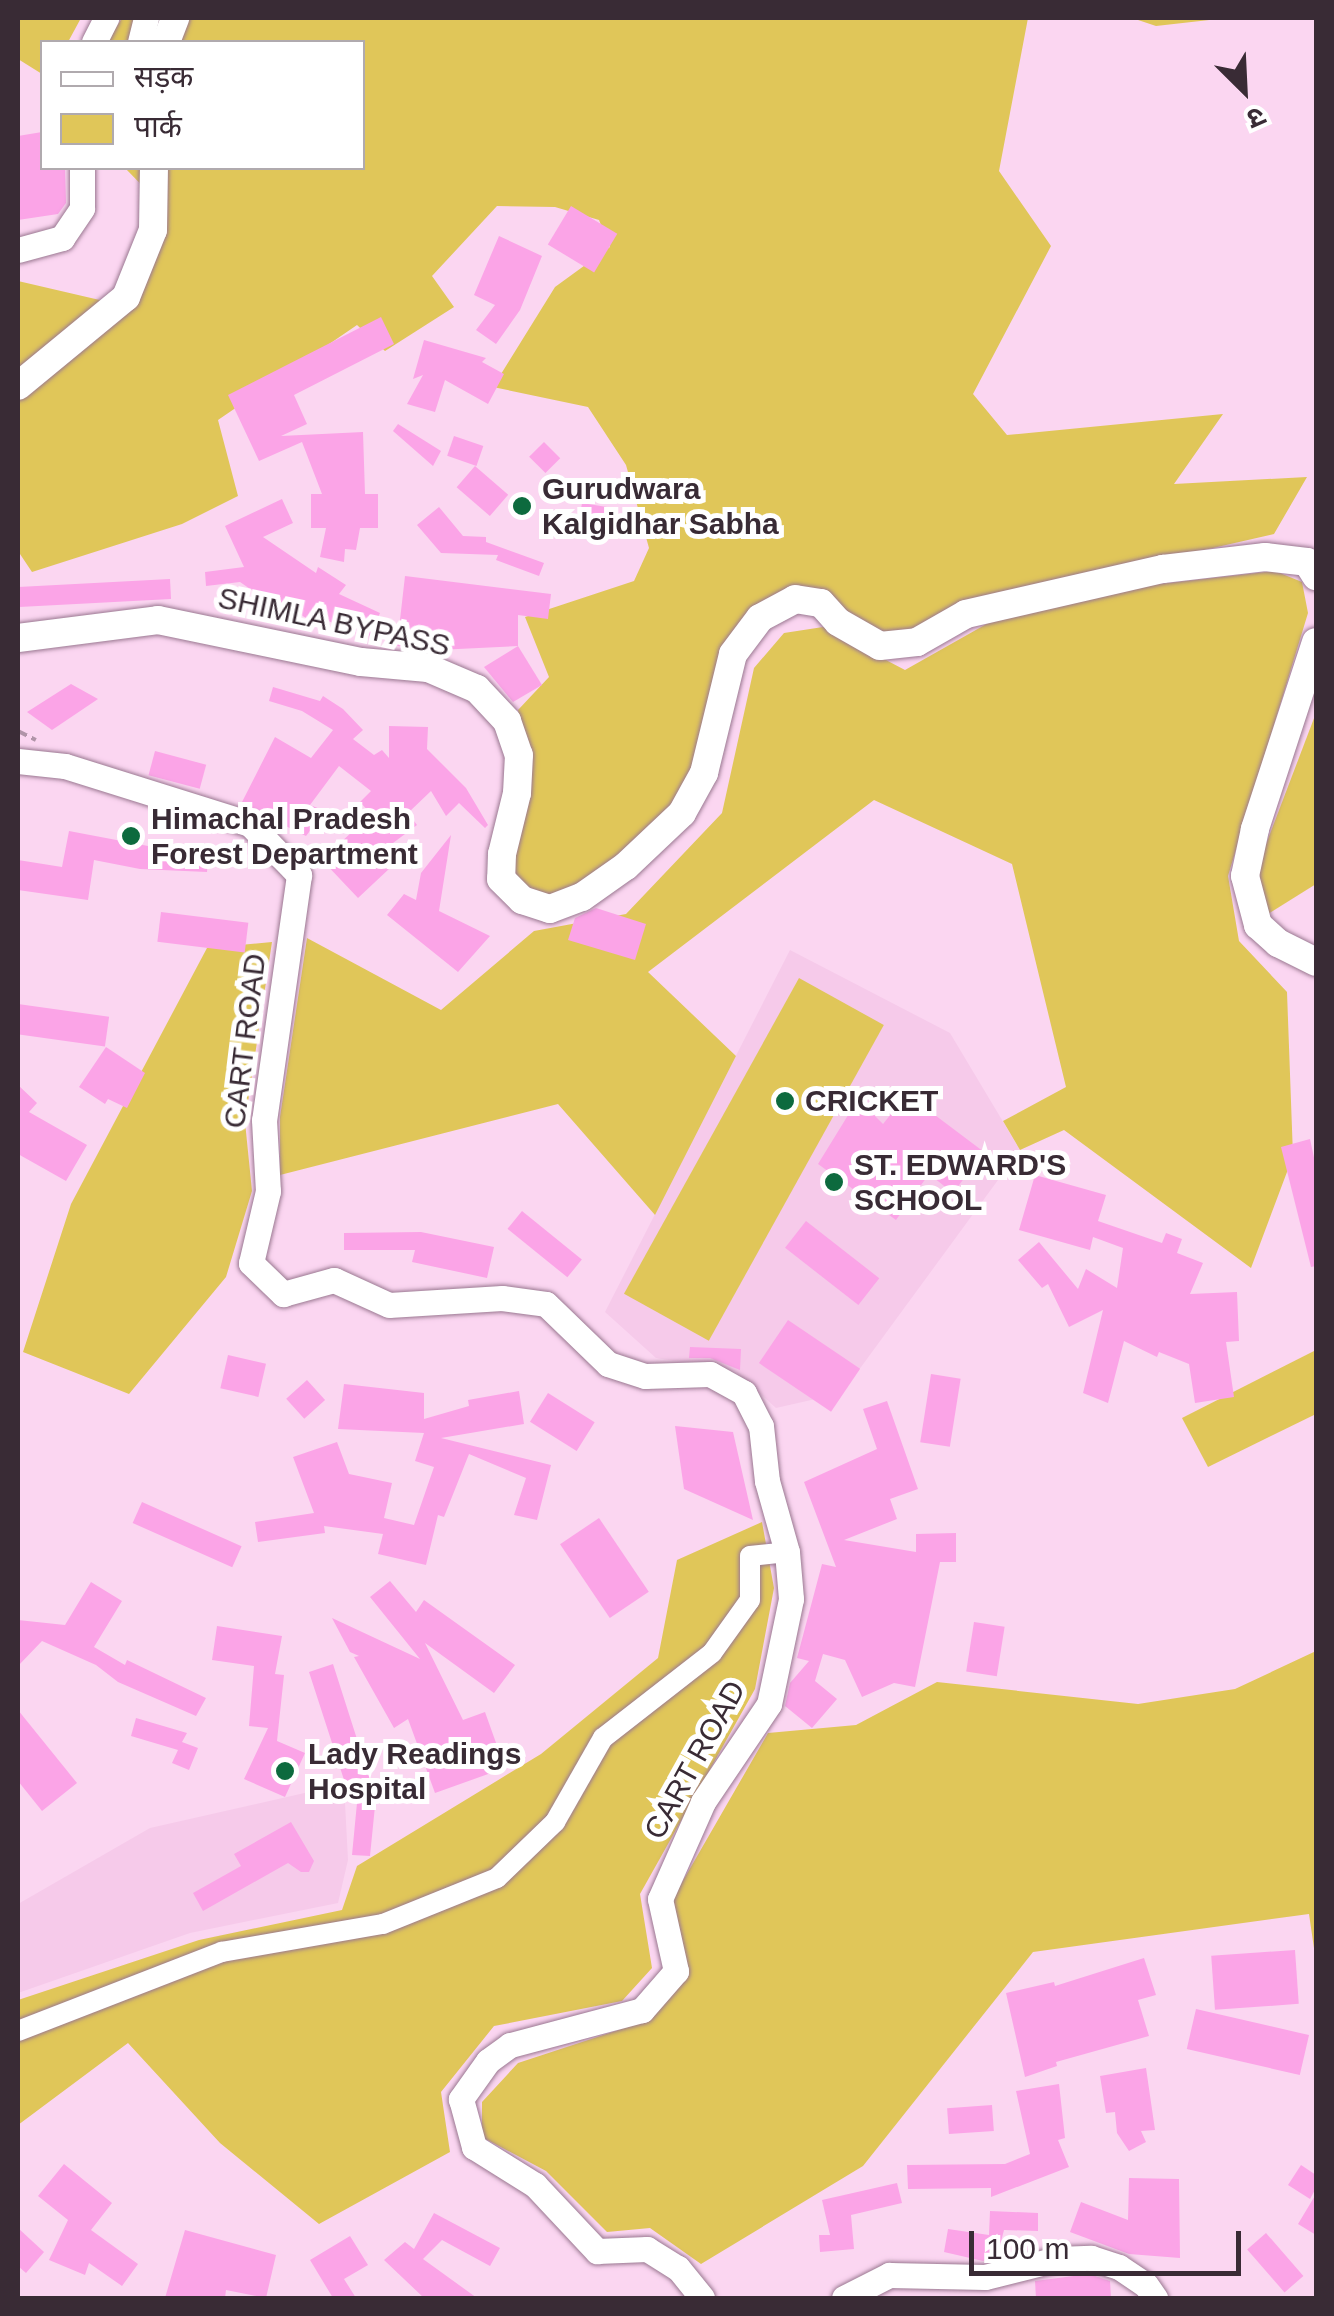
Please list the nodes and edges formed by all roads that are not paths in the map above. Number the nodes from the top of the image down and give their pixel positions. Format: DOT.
graph roads {
  1 [pos="82,170"];
  2 [pos="154,170"];
  3 [pos="18,250"];
  4 [pos="18,386"];
  5 [pos="1316,576"];
  6 [pos="18,638"];
  7 [pos="1316,642"];
  8 [pos="18,761"];
  9 [pos="1316,962"];
  10 [pos="786,1552"];
  11 [pos="18,2031"];
  12 [pos="702,2298"];
  13 [pos="844,2298"];
  14 [pos="1154,2298"];
  1 -- 3 [label="main road"];
  2 -- 4 [label="highway"];
  5 -- 6 [label="highway, SHIMLA BYPASS"];
  7 -- 9 [label="highway"];
  8 -- 10 [label="main road, CART ROAD"];
  10 -- 11 [label="street"];
  10 -- 12 [label="main road, CART ROAD"];
  13 -- 14 [label="main road"];
}
